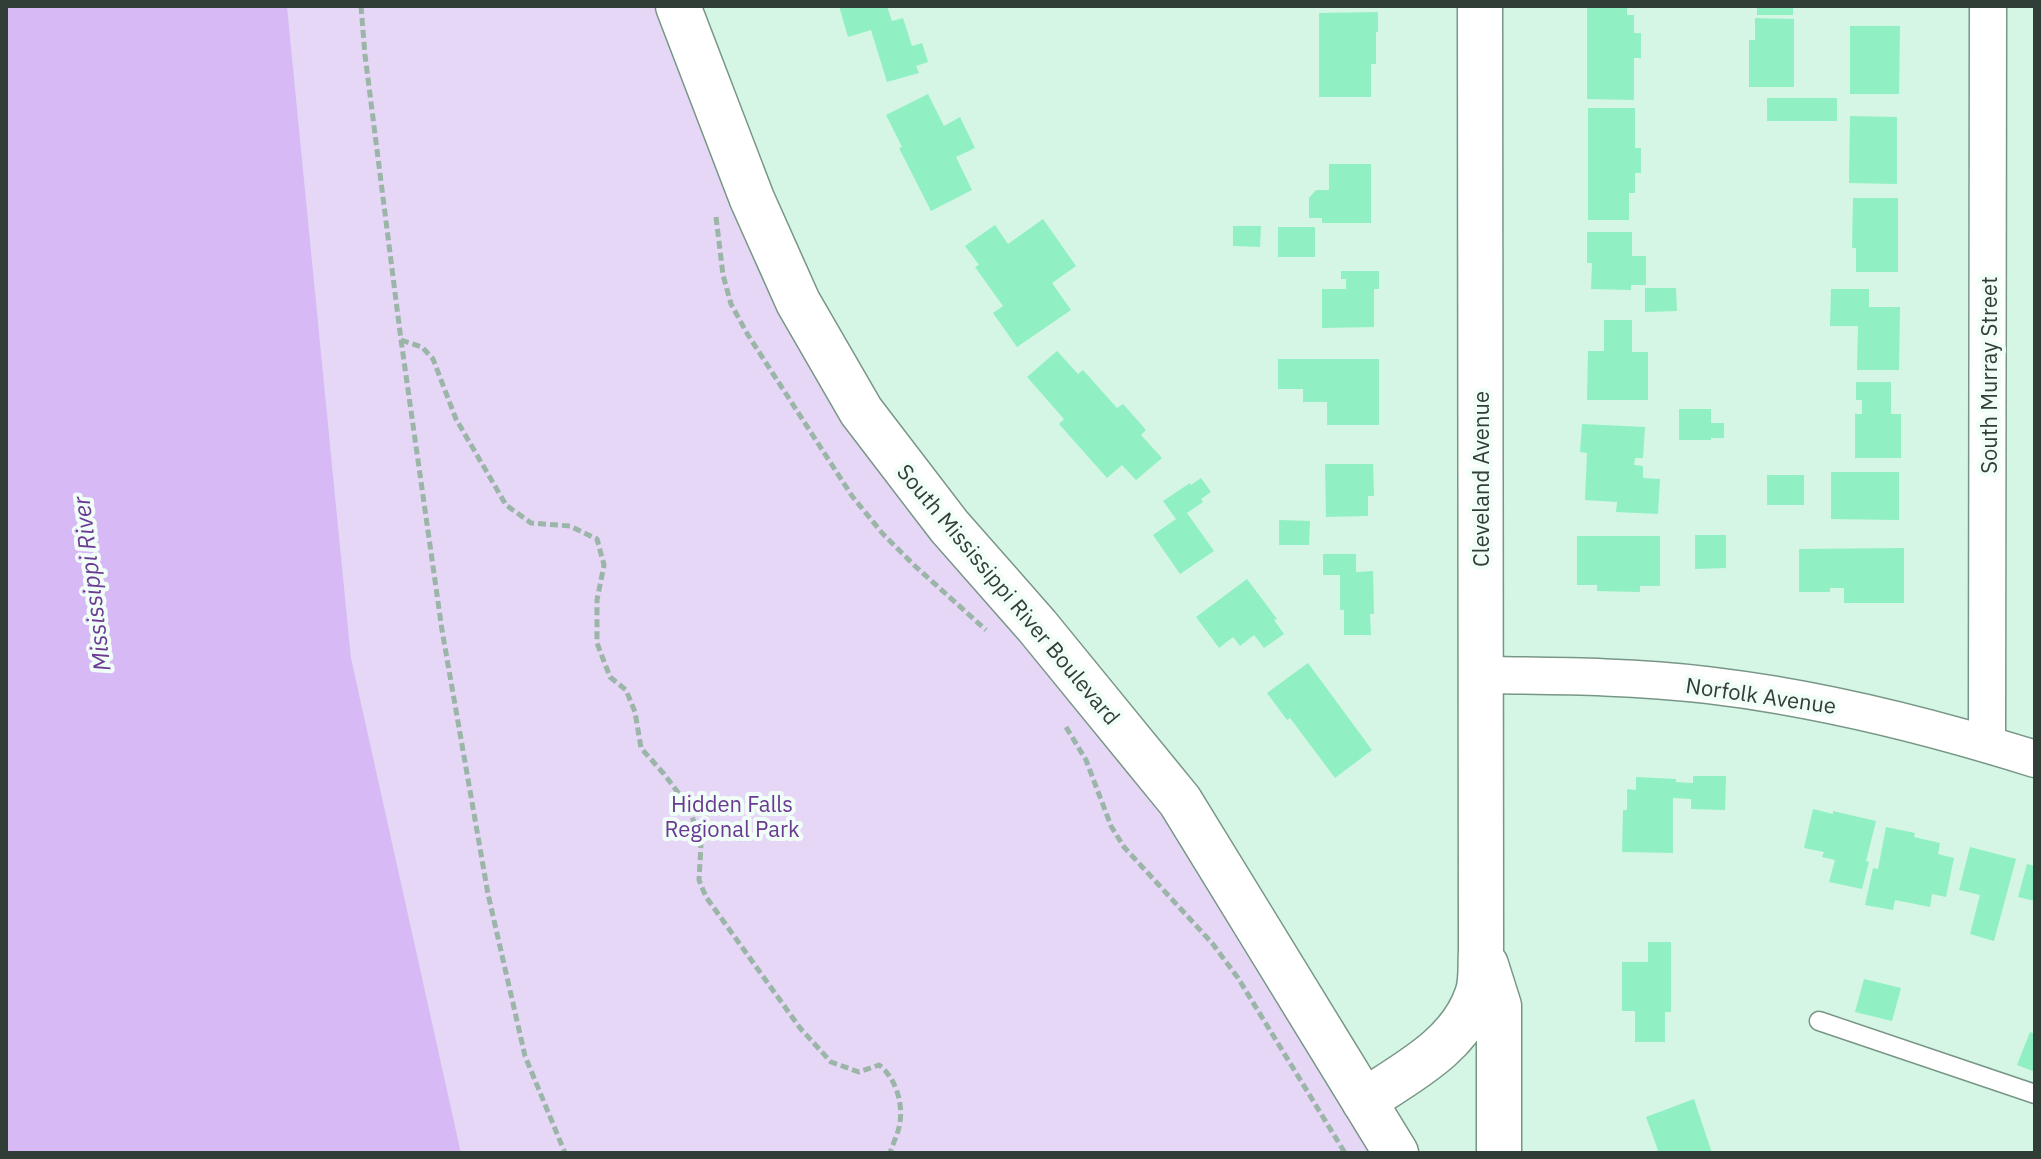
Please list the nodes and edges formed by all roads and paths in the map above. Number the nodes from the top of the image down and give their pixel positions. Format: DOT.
graph roads {
  1 [pos="361,6"];
  2 [pos="678,6"];
  3 [pos="1480,6"];
  4 [pos="1988,6"];
  5 [pos="401,340"];
  6 [pos="1481,675"];
  7 [pos="1987,744"];
  8 [pos="2035,759"];
  9 [pos="1481,951"];
  10 [pos="1819,1021"];
  11 [pos="2035,1094"];
  12 [pos="1364,1101"];
  13 [pos="565,1153"];
  14 [pos="890,1153"];
  15 [pos="1396,1153"];
  16 [pos="1499,1153"];
  1 -- 5 [label="path"];
  2 -- 12 [label="street, South Mississippi River Boulevard"];
  3 -- 6 [label="street, Cleveland Avenue"];
  4 -- 7 [label="street, South Murray Street"];
  5 -- 13 [label="path"];
  5 -- 14 [label="path"];
  6 -- 7 [label="street, Norfolk Avenue"];
  6 -- 9 [label="street, Cleveland Avenue"];
  7 -- 8 [label="street, Norfolk Avenue"];
  9 -- 12 [label="street, Cleveland Avenue"];
  9 -- 16 [label="street, Cleveland Avenue"];
  10 -- 11 [label="lane"];
  12 -- 15 [label="street, South Mississippi River Boulevard"];
}
